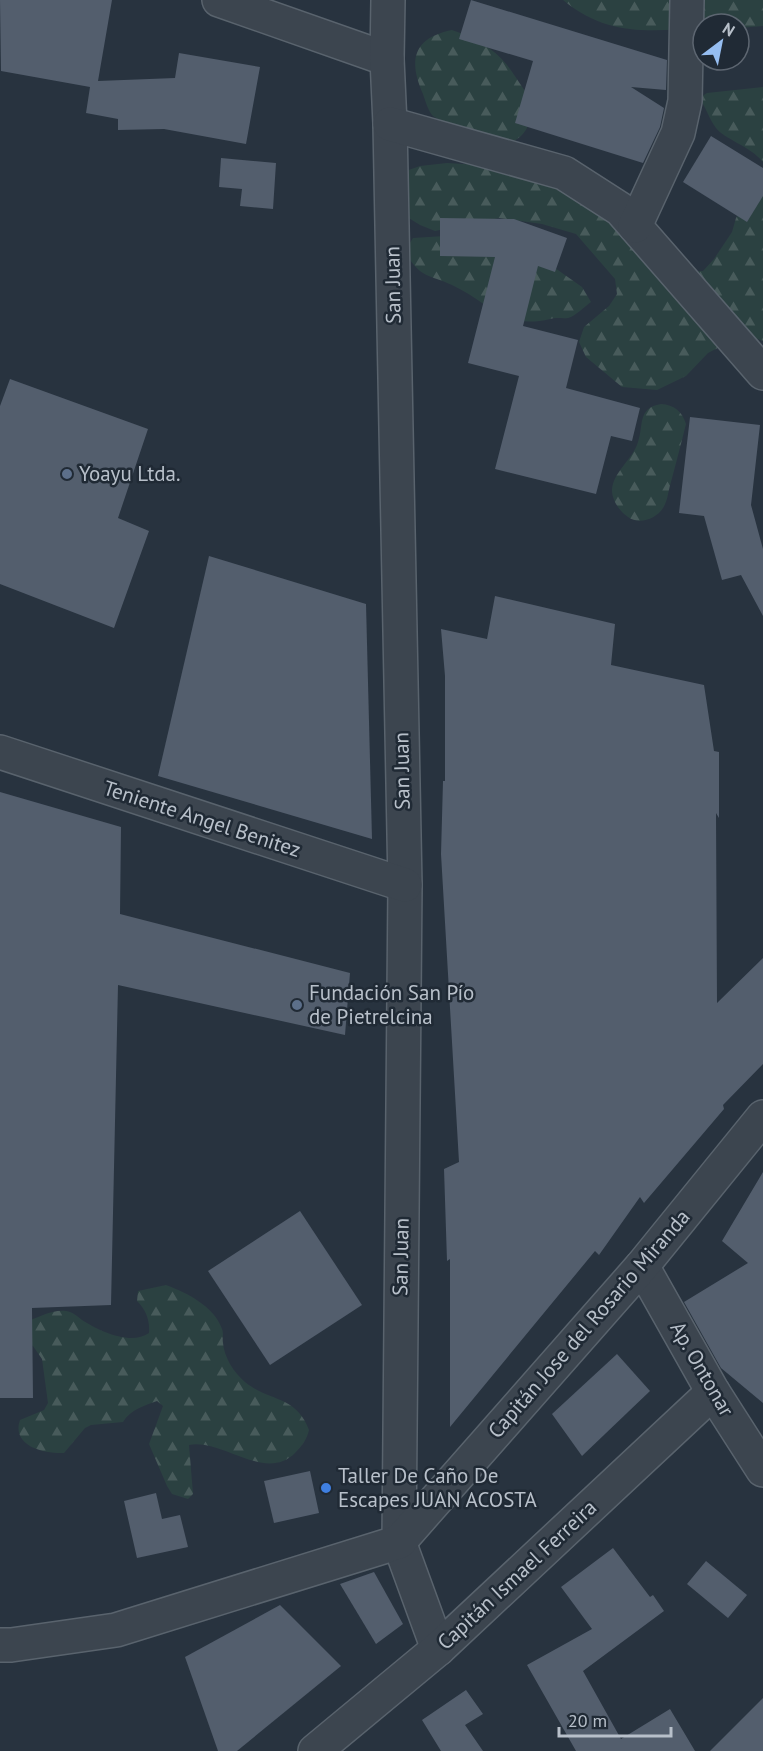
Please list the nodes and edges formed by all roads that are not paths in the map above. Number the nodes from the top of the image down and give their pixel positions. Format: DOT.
graph roads {
  1 [pos="219,0"];
  2 [pos="388,0"];
  3 [pos="687,0"];
  4 [pos="387,59"];
  5 [pos="390,124"];
  6 [pos="635,226"];
  7 [pos="763,373"];
  8 [pos="0,752"];
  9 [pos="405,885"];
  10 [pos="763,1117"];
  11 [pos="642,1266"];
  12 [pos="713,1392"];
  13 [pos="763,1470"];
  14 [pos="399,1542"];
  15 [pos="0,1645"];
  16 [pos="438,1649"];
  17 [pos="315,1751"];
  1 -- 4 [label="street"];
  2 -- 4 [label="street, San Juan"];
  3 -- 6 [label="street"];
  4 -- 5 [label="street, San Juan"];
  5 -- 6 [label="street"];
  5 -- 9 [label="street, San Juan"];
  6 -- 7 [label="street"];
  8 -- 9 [label="street, Teniente Angel Benitez"];
  9 -- 14 [label="street, San Juan"];
  10 -- 11 [label="street, Capitán Jose del Rosario Miranda"];
  11 -- 12 [label="street, Ap. Ontonar"];
  11 -- 14 [label="street, Capitán Jose del Rosario Miranda"];
  12 -- 13 [label="street, Ap. Ontonar"];
  12 -- 16 [label="street, Capitán Ismael Ferreira"];
  14 -- 15 [label="street"];
  14 -- 16 [label="street"];
  16 -- 17 [label="street, Capitán Ismael Ferreira"];
}
